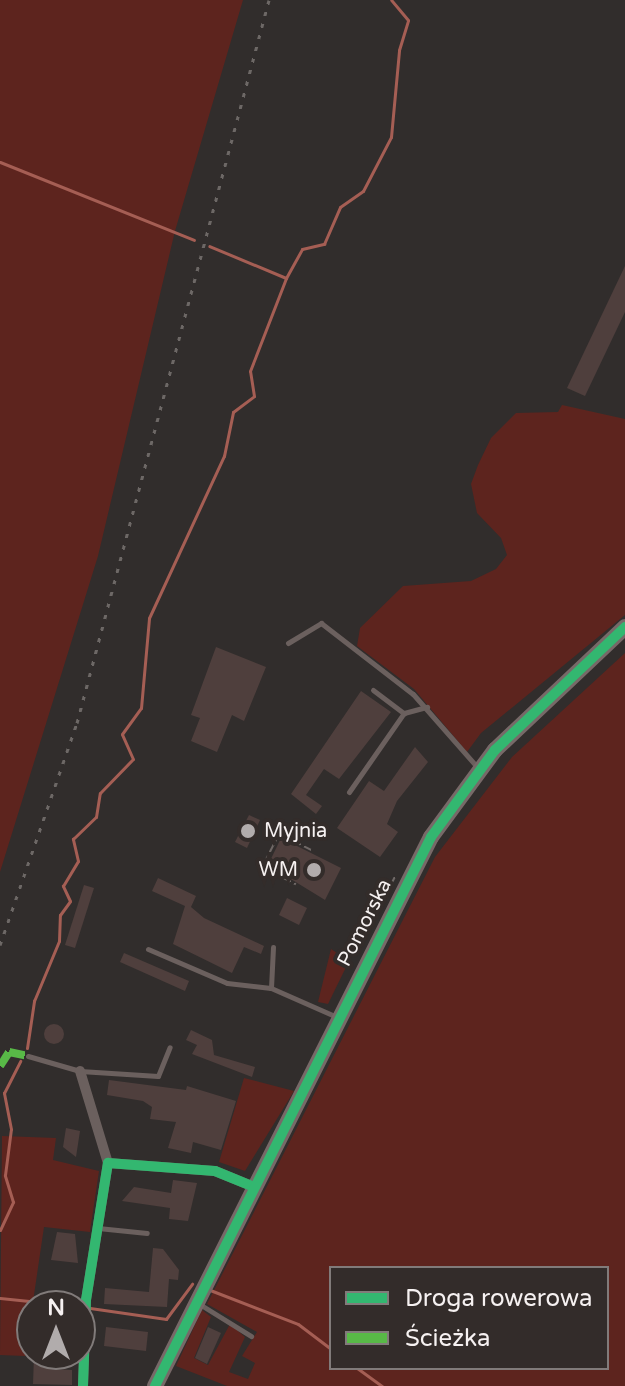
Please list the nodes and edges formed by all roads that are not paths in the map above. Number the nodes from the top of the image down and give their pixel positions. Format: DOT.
graph roads {
  1 [pos="625,627"];
  2 [pos="288,643"];
  3 [pos="373,690"];
  4 [pos="427,707"];
  5 [pos="404,713"];
  6 [pos="479,768"];
  7 [pos="349,792"];
  8 [pos="273,947"];
  9 [pos="148,949"];
  10 [pos="271,988"];
  11 [pos="338,1017"];
  12 [pos="170,1047"];
  13 [pos="28,1056"];
  14 [pos="80,1071"];
  15 [pos="108,1163"];
  16 [pos="254,1187"];
  17 [pos="97,1228"];
  18 [pos="147,1233"];
  19 [pos="196,1303"];
  20 [pos="251,1336"];
  21 [pos="83,1386"];
  22 [pos="155,1386"];
  1 -- 6 [label="main road, Pomorska"];
  2 -- 4 [label="lane"];
  3 -- 5 [label="lane"];
  4 -- 5 [label="lane"];
  4 -- 6 [label="lane"];
  5 -- 7 [label="lane"];
  6 -- 11 [label="main road, Pomorska"];
  8 -- 10 [label="lane"];
  9 -- 10 [label="lane"];
  10 -- 11 [label="lane"];
  11 -- 16 [label="main road, Pomorska"];
  12 -- 14 [label="lane"];
  13 -- 14 [label="lane"];
  14 -- 15 [label="street"];
  15 -- 16 [label="street"];
  15 -- 17 [label="street"];
  16 -- 19 [label="main road, Pomorska"];
  17 -- 18 [label="lane"];
  17 -- 21 [label="street"];
  19 -- 20 [label="lane"];
  19 -- 22 [label="main road, Pomorska"];
}
